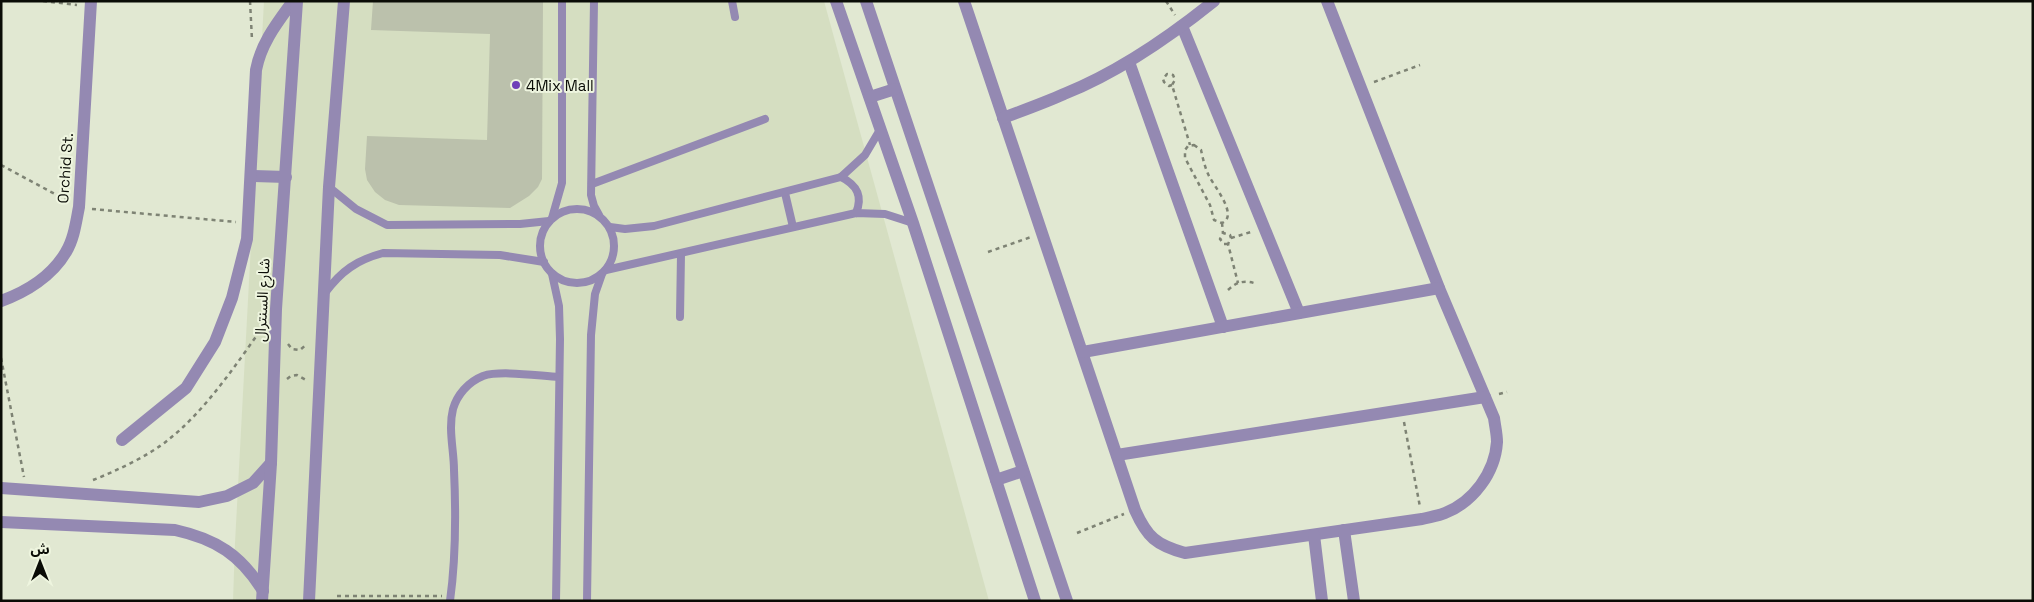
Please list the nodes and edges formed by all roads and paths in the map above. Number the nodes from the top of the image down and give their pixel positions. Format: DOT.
graph roads {
  1 [pos="43,1"];
  2 [pos="250,1"];
  3 [pos="293,1"];
  4 [pos="297,1"];
  5 [pos="344,1"];
  6 [pos="562,1"];
  7 [pos="594,1"];
  8 [pos="732,1"];
  9 [pos="836,1"];
  10 [pos="866,1"];
  11 [pos="1214,1"];
  12 [pos="1327,1"];
  13 [pos="965,2"];
  14 [pos="91,4"];
  15 [pos="736,17"];
  16 [pos="1182,26"];
  17 [pos="252,48"];
  18 [pos="1129,62"];
  19 [pos="1420,65"];
  20 [pos="1172,85"];
  21 [pos="1360,87"];
  22 [pos="895,89"];
  23 [pos="870,97"];
  24 [pos="1003,118"];
  25 [pos="765,120"];
  26 [pos="880,128"];
  27 [pos="1190,145"];
  28 [pos="1,165"];
  29 [pos="251,176"];
  30 [pos="286,177"];
  31 [pos="841,177"];
  32 [pos="592,184"];
  33 [pos="329,187"];
  34 [pos="785,193"];
  35 [pos="79,207"];
  36 [pos="856,213"];
  37 [pos="599,215"];
  38 [pos="551,220"];
  39 [pos="913,223"];
  40 [pos="1222,223"];
  41 [pos="248,224"];
  42 [pos="610,227"];
  43 [pos="793,227"];
  44 [pos="1264,228"];
  45 [pos="1043,233"];
  46 [pos="1223,234"];
  47 [pos="1231,238"];
  48 [pos="1228,244"];
  49 [pos="988,252"];
  50 [pos="681,254"];
  51 [pos="544,262"];
  52 [pos="604,272"];
  53 [pos="552,274"];
  54 [pos="1238,283"];
  55 [pos="1257,284"];
  56 [pos="1440,288"];
  57 [pos="1228,290"];
  58 [pos="324,295"];
  59 [pos="1,300"];
  60 [pos="276,308"];
  61 [pos="1299,313"];
  62 [pos="680,317"];
  63 [pos="1223,327"];
  64 [pos="286,336"];
  65 [pos="309,339"];
  66 [pos="1082,352"];
  67 [pos="1,358"];
  68 [pos="559,377"];
  69 [pos="1485,397"];
  70 [pos="1402,410"];
  71 [pos="122,440"];
  72 [pos="1117,455"];
  73 [pos="271,463"];
  74 [pos="1023,471"];
  75 [pos="996,480"];
  76 [pos="91,481"];
  77 [pos="1,488"];
  78 [pos="26,490"];
  79 [pos="1135,510"];
  80 [pos="1422,519"];
  81 [pos="1,522"];
  82 [pos="1344,530"];
  83 [pos="1077,533"];
  84 [pos="1314,535"];
  85 [pos="262,596"];
  86 [pos="337,596"];
  87 [pos="450,598"];
  88 [pos="309,601"];
  89 [pos="556,601"];
  90 [pos="587,601"];
  91 [pos="1035,601"];
  92 [pos="1067,601"];
  93 [pos="1322,601"];
  94 [pos="1354,601"];
  1 -- 14 [label="path"];
  2 -- 17 [label="path"];
  3 -- 29 [label="street"];
  4 -- 30 [label="street, شارع السنترال"];
  5 -- 33 [label="street"];
  6 -- 38 [label="lane"];
  7 -- 32 [label="lane"];
  8 -- 15 [label="lane"];
  9 -- 23 [label="street"];
  10 -- 22 [label="street"];
  11 -- 16 [label="street"];
  12 -- 21 [label="street"];
  13 -- 24 [label="street"];
  14 -- 35 [label="street, Orchid St."];
  16 -- 18 [label="street"];
  16 -- 44 [label="street"];
  18 -- 24 [label="street"];
  18 -- 63 [label="street"];
  19 -- 21 [label="path"];
  20 -- 20 [label="path"];
  20 -- 27 [label="path"];
  21 -- 56 [label="street"];
  22 -- 23 [label="street"];
  22 -- 74 [label="street"];
  23 -- 26 [label="street"];
  24 -- 45 [label="street"];
  25 -- 32 [label="lane"];
  26 -- 31 [label="lane"];
  26 -- 39 [label="street"];
  27 -- 40 [label="path"];
  27 -- 40 [label="path"];
  28 -- 35 [label="path"];
  29 -- 30 [label="street"];
  29 -- 41 [label="street"];
  30 -- 60 [label="street, شارع السنترال"];
  31 -- 34 [label="lane"];
  31 -- 36 [label="lane"];
  32 -- 37 [label="lane"];
  33 -- 38 [label="lane"];
  33 -- 58 [label="street"];
  34 -- 42 [label="lane"];
  34 -- 43 [label="lane"];
  35 -- 41 [label="path"];
  35 -- 59 [label="street, Orchid St."];
  36 -- 39 [label="lane"];
  36 -- 43 [label="lane"];
  37 -- 38 [label="lane"];
  37 -- 42 [label="lane"];
  38 -- 51 [label="lane"];
  39 -- 75 [label="street"];
  40 -- 46 [label="path"];
  41 -- 71 [label="street"];
  42 -- 52 [label="lane"];
  43 -- 50 [label="lane"];
  44 -- 47 [label="path"];
  44 -- 61 [label="street"];
  45 -- 49 [label="path"];
  45 -- 66 [label="street"];
  46 -- 47 [label="path"];
  46 -- 48 [label="path"];
  47 -- 48 [label="path"];
  48 -- 54 [label="path"];
  50 -- 52 [label="lane"];
  50 -- 62 [label="lane"];
  51 -- 53 [label="lane"];
  51 -- 58 [label="lane"];
  52 -- 53 [label="lane"];
  52 -- 90 [label="lane"];
  53 -- 68 [label="lane"];
  54 -- 55 [label="path"];
  54 -- 57 [label="path"];
  56 -- 61 [label="street"];
  56 -- 69 [label="street"];
  58 -- 88 [label="street"];
  60 -- 73 [label="street, شارع السنترال"];
  60 -- 76 [label="path"];
  61 -- 63 [label="street"];
  63 -- 66 [label="street"];
  64 -- 65 [label="path"];
  66 -- 72 [label="street"];
  67 -- 78 [label="path"];
  68 -- 87 [label="lane"];
  68 -- 89 [label="lane"];
  69 -- 70 [label="street"];
  69 -- 80 [label="street"];
  70 -- 72 [label="street"];
  70 -- 80 [label="path"];
  72 -- 79 [label="street"];
  73 -- 78 [label="street"];
  73 -- 85 [label="street, شارع السنترال"];
  74 -- 75 [label="street"];
  74 -- 92 [label="street"];
  75 -- 91 [label="street"];
  77 -- 78 [label="street"];
  79 -- 83 [label="path"];
  79 -- 84 [label="street"];
  80 -- 82 [label="street"];
  81 -- 85 [label="street"];
  82 -- 84 [label="street"];
  82 -- 94 [label="street"];
  84 -- 93 [label="street"];
  86 -- 87 [label="path"];
}
